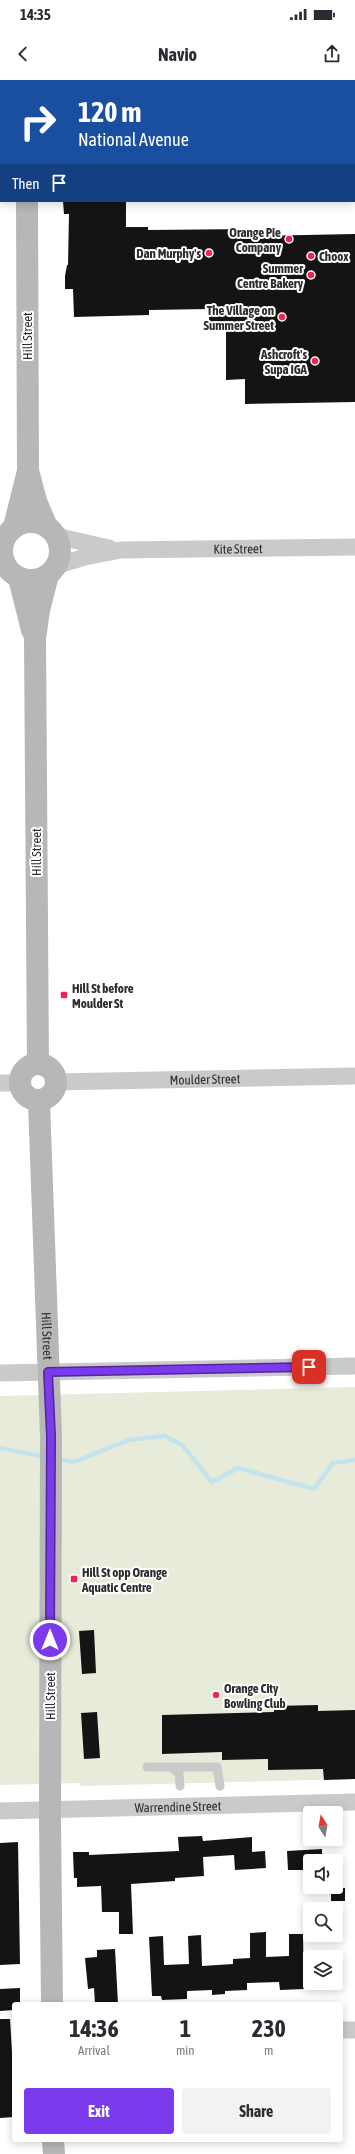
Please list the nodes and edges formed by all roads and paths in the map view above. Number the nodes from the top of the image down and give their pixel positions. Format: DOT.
graph roads {
  1 [pos="26,202"];
  2 [pos="28,471"];
  3 [pos="51,532"];
  4 [pos="6,534"];
  5 [pos="355,547"];
  6 [pos="121,550"];
  7 [pos="8,571"];
  8 [pos="52,571"];
  9 [pos="35,639"];
  10 [pos="38,1064"];
  11 [pos="355,1076"];
  12 [pos="56,1082"];
  13 [pos="10,1083"];
  14 [pos="38,1100"];
  15 [pos="355,1366"];
  16 [pos="48,1372"];
  17 [pos="0,1373"];
  18 [pos="147,1767"];
  19 [pos="172,1767"];
  20 [pos="180,1786"];
  21 [pos="220,1786"];
  22 [pos="355,1802"];
  23 [pos="50,1809"];
  24 [pos="0,1810"];
  25 [pos="52,2002"];
  26 [pos="343,2030"];
  27 [pos="355,2030"];
  28 [pos="53,2142"];
  29 [pos="54,2154"];
  1 -- 2 [label="street, Hill Street"];
  2 -- 3 [label="street, Hill Street"];
  2 -- 4 [label="street, Hill Street"];
  3 -- 4 [label="street"];
  3 -- 6 [label="street, Kite Street"];
  3 -- 8 [label="street"];
  4 -- 7 [label="street"];
  5 -- 6 [label="street, Kite Street"];
  6 -- 8 [label="street, Kite Street"];
  7 -- 8 [label="street"];
  7 -- 9 [label="street, Hill Street"];
  8 -- 9 [label="street, Hill Street"];
  9 -- 10 [label="street, Hill Street"];
  10 -- 12 [label="street"];
  10 -- 13 [label="street"];
  11 -- 12 [label="street, Moulder Street"];
  12 -- 14 [label="street"];
  13 -- 14 [label="street"];
  14 -- 16 [label="street, Hill Street"];
  15 -- 16 [label="street"];
  16 -- 17 [label="street"];
  16 -- 23 [label="street, Hill Street"];
  18 -- 19 [label="lane"];
  19 -- 20 [label="lane"];
  19 -- 21 [label="lane"];
  22 -- 23 [label="street, Warrendine Street"];
  23 -- 24 [label="street, Warrendine Street"];
  23 -- 25 [label="street, Hill Street"];
  26 -- 27 [label="street"];
  28 -- 29 [label="street"];
}
